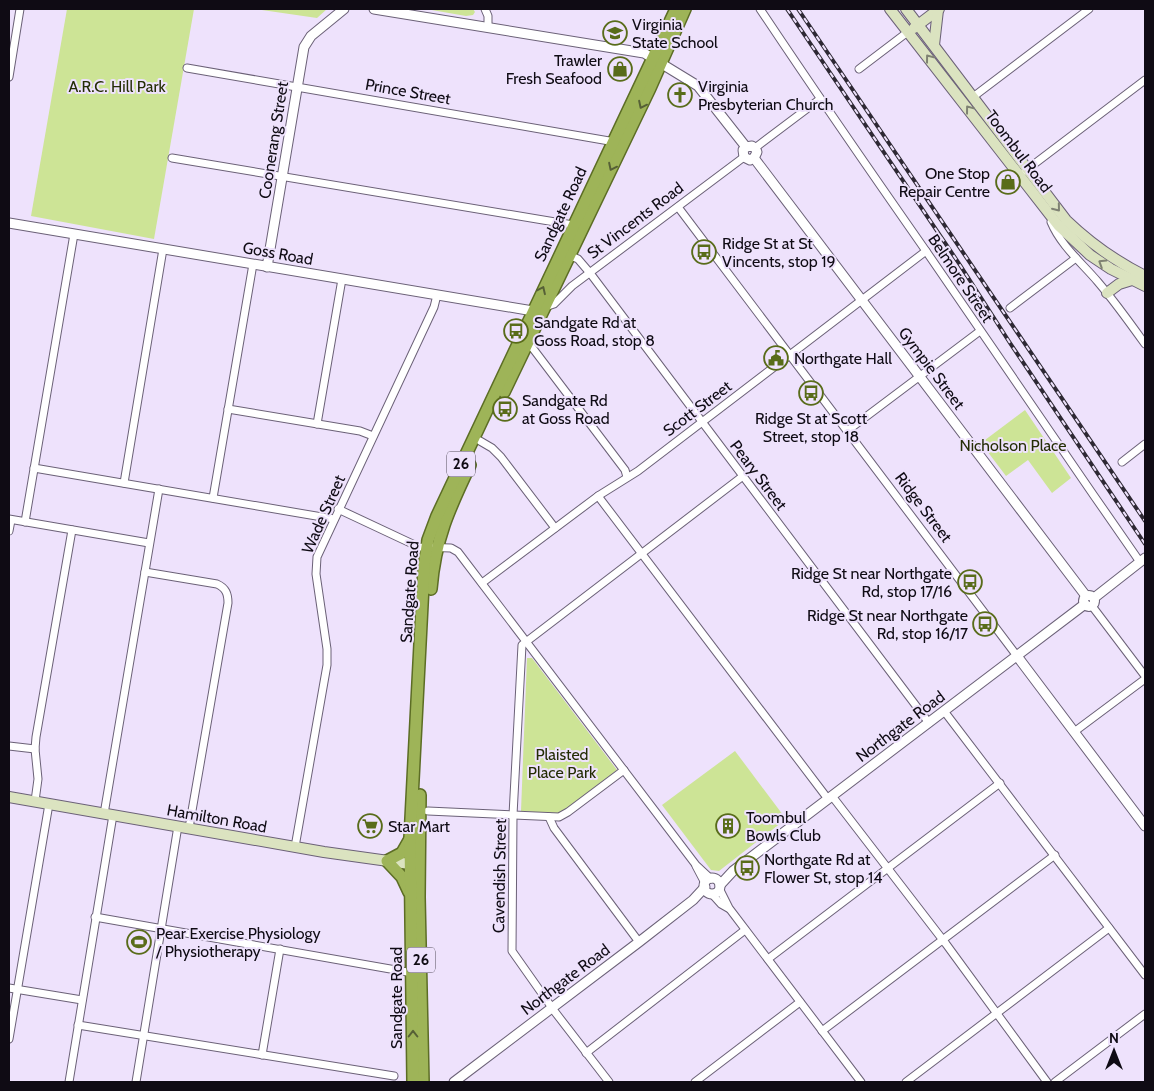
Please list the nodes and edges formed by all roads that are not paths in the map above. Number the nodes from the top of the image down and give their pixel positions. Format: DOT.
graph roads {
  1 [pos="20,9"];
  2 [pos="344,9"];
  3 [pos="374,9"];
  4 [pos="485,9"];
  5 [pos="676,9"];
  6 [pos="685,9"];
  7 [pos="760,9"];
  8 [pos="890,9"];
  9 [pos="906,9"];
  10 [pos="938,9"];
  11 [pos="1089,9"];
  12 [pos="918,25"];
  13 [pos="488,27"];
  14 [pos="909,31"];
  15 [pos="934,45"];
  16 [pos="657,61"];
  17 [pos="187,68"];
  18 [pos="859,69"];
  19 [pos="9,77"];
  20 [pos="1145,80"];
  21 [pos="297,87"];
  22 [pos="973,97"];
  23 [pos="820,99"];
  24 [pos="618,143"];
  25 [pos="751,147"];
  26 [pos="744,156"];
  27 [pos="172,158"];
  28 [pos="754,158"];
  29 [pos="1028,169"];
  30 [pos="282,176"];
  31 [pos="1019,176"];
  32 [pos="678,207"];
  33 [pos="1049,215"];
  34 [pos="9,223"];
  35 [pos="573,225"];
  36 [pos="74,234"];
  37 [pos="164,249"];
  38 [pos="926,251"];
  39 [pos="565,254"];
  40 [pos="1076,258"];
  41 [pos="253,264"];
  42 [pos="267,267"];
  43 [pos="590,273"];
  44 [pos="1145,276"];
  45 [pos="342,279"];
  46 [pos="1132,280"];
  47 [pos="1145,286"];
  48 [pos="1107,293"];
  49 [pos="437,295"];
  50 [pos="862,300"];
  51 [pos="1010,308"];
  52 [pos="540,310"];
  53 [pos="980,331"];
  54 [pos="528,342"];
  55 [pos="1145,344"];
  56 [pos="790,355"];
  57 [pos="920,376"];
  58 [pos="228,409"];
  59 [pos="702,422"];
  60 [pos="317,424"];
  61 [pos="847,431"];
  62 [pos="373,436"];
  63 [pos="480,441"];
  64 [pos="1145,444"];
  65 [pos="1122,462"];
  66 [pos="34,468"];
  67 [pos="742,476"];
  68 [pos="628,477"];
  69 [pos="124,483"];
  70 [pos="159,489"];
  71 [pos="598,496"];
  72 [pos="213,498"];
  73 [pos="338,509"];
  74 [pos="334,519"];
  75 [pos="10,520"];
  76 [pos="25,522"];
  77 [pos="555,528"];
  78 [pos="72,530"];
  79 [pos="9,531"];
  80 [pos="149,543"];
  81 [pos="431,548"];
  82 [pos="641,553"];
  83 [pos="1143,560"];
  84 [pos="145,572"];
  85 [pos="482,583"];
  86 [pos="1089,601"];
  87 [pos="526,641"];
  88 [pos="1017,656"];
  89 [pos="1145,677"];
  90 [pos="944,711"];
  91 [pos="929,723"];
  92 [pos="1074,732"];
  93 [pos="9,746"];
  94 [pos="35,749"];
  95 [pos="624,770"];
  96 [pos="1000,783"];
  97 [pos="9,797"];
  98 [pos="830,798"];
  99 [pos="35,801"];
  100 [pos="49,804"];
  101 [pos="428,811"];
  102 [pos="108,814"];
  103 [pos="513,815"];
  104 [pos="549,817"];
  105 [pos="1145,826"];
  106 [pos="183,827"];
  107 [pos="410,838"];
  108 [pos="295,847"];
  109 [pos="1055,855"];
  110 [pos="387,861"];
  111 [pos="415,865"];
  112 [pos="887,868"];
  113 [pos="712,886"];
  114 [pos="411,896"];
  115 [pos="95,917"];
  116 [pos="161,928"];
  117 [pos="1109,928"];
  118 [pos="745,930"];
  119 [pos="942,940"];
  120 [pos="639,942"];
  121 [pos="280,949"];
  122 [pos="768,960"];
  123 [pos="413,973"];
  124 [pos="1145,975"];
  125 [pos="9,988"];
  126 [pos="17,990"];
  127 [pos="82,1000"];
  128 [pos="800,1002"];
  129 [pos="552,1008"];
  130 [pos="996,1013"];
  131 [pos="1145,1014"];
  132 [pos="78,1025"];
  133 [pos="822,1031"];
  134 [pos="143,1035"];
  135 [pos="9,1039"];
  136 [pos="586,1053"];
  137 [pos="262,1055"];
  138 [pos="394,1076"];
  139 [pos="69,1082"];
  140 [pos="136,1082"];
  141 [pos="413,1082"];
  142 [pos="423,1082"];
  143 [pos="455,1082"];
  144 [pos="608,1082"];
  145 [pos="695,1082"];
  146 [pos="861,1082"];
  147 [pos="906,1082"];
  148 [pos="1047,1082"];
  149 [pos="1055,1082"];
  1 -- 19 [label="street"];
  2 -- 21 [label="street, Coonerang Street"];
  3 -- 13 [label="street"];
  4 -- 13 [label="street"];
  5 -- 16 [label="highway, Sandgate Road / 26"];
  6 -- 16 [label="highway, Sandgate Road / 26"];
  7 -- 23 [label="street, Belmore Street"];
  8 -- 14 [label="main road, Toombul Road"];
  9 -- 12 [label="main road, Toombul Road"];
  10 -- 12 [label="main road"];
  10 -- 15 [label="main road"];
  11 -- 22 [label="street"];
  12 -- 14 [label="main road"];
  12 -- 15 [label="main road, Toombul Road"];
  13 -- 16 [label="street"];
  14 -- 18 [label="street"];
  31 -- 14 [label="main road, Toombul Road, one-way"];
  15 -- 22 [label="main road, Toombul Road"];
  16 -- 24 [label="highway, Sandgate Road / 26"];
  16 -- 25 [label="street"];
  17 -- 21 [label="street, Prince Street"];
  20 -- 29 [label="street"];
  21 -- 24 [label="street, Prince Street"];
  21 -- 30 [label="street, Coonerang Street"];
  22 -- 29 [label="main road, Toombul Road"];
  23 -- 25 [label="street"];
  23 -- 38 [label="street, Belmore Street"];
  24 -- 35 [label="highway, Sandgate Road / 26"];
  24 -- 39 [label="highway, Sandgate Road / 26, one-way"];
  25 -- 26 [label="street"];
  25 -- 28 [label="street"];
  26 -- 28 [label="street"];
  26 -- 32 [label="street, St Vincents Road"];
  27 -- 30 [label="street"];
  28 -- 50 [label="street, Gympie Street"];
  29 -- 31 [label="street"];
  29 -- 44 [label="main road, Toombul Road, one-way"];
  30 -- 35 [label="street"];
  30 -- 42 [label="street, Coonerang Street"];
  31 -- 33 [label="main road, Toombul Road"];
  32 -- 43 [label="street, St Vincents Road"];
  32 -- 56 [label="street, Ridge Street"];
  33 -- 40 [label="street"];
  46 -- 33 [label="main road, Toombul Road, one-way"];
  34 -- 36 [label="street, Goss Road"];
  35 -- 39 [label="highway, Sandgate Road / 26"];
  36 -- 37 [label="street, Goss Road"];
  36 -- 66 [label="street"];
  37 -- 41 [label="street, Goss Road"];
  37 -- 69 [label="street"];
  38 -- 50 [label="street, Scott Street"];
  38 -- 53 [label="street, Belmore Street"];
  39 -- 43 [label="street, Peary Street"];
  39 -- 52 [label="highway, Sandgate Road / 26"];
  40 -- 48 [label="street"];
  40 -- 51 [label="street"];
  41 -- 42 [label="street, Goss Road"];
  41 -- 58 [label="street"];
  42 -- 45 [label="street, Goss Road"];
  43 -- 52 [label="street, St Vincents Road"];
  43 -- 59 [label="street, Peary Street"];
  45 -- 49 [label="street, Goss Road"];
  45 -- 60 [label="street"];
  46 -- 47 [label="main road, Toombul Road"];
  46 -- 48 [label="main road"];
  48 -- 55 [label="street"];
  49 -- 52 [label="street, Goss Road"];
  49 -- 62 [label="street, Wade Street"];
  50 -- 56 [label="street, Scott Street"];
  50 -- 57 [label="street, Gympie Street"];
  52 -- 54 [label="highway, Sandgate Road / 26"];
  52 -- 81 [label="highway, Sandgate Road / 26"];
  53 -- 57 [label="street"];
  53 -- 83 [label="street, Belmore Street"];
  54 -- 63 [label="highway, Sandgate Road / 26"];
  54 -- 68 [label="street"];
  56 -- 59 [label="street, Scott Street"];
  56 -- 61 [label="street, Ridge Street"];
  57 -- 61 [label="street"];
  57 -- 86 [label="street, Gympie Street"];
  58 -- 60 [label="street"];
  58 -- 72 [label="street"];
  59 -- 67 [label="street, Peary Street"];
  59 -- 68 [label="street, Scott Street"];
  60 -- 62 [label="street"];
  61 -- 88 [label="street, Ridge Street"];
  62 -- 73 [label="street, Wade Street"];
  63 -- 77 [label="street"];
  63 -- 81 [label="highway, Sandgate Road / 26"];
  64 -- 65 [label="street"];
  66 -- 69 [label="street"];
  66 -- 76 [label="street"];
  67 -- 82 [label="street"];
  67 -- 91 [label="street, Peary Street"];
  68 -- 71 [label="street, Scott Street"];
  69 -- 70 [label="street"];
  70 -- 72 [label="street"];
  70 -- 80 [label="street"];
  71 -- 77 [label="street, Scott Street"];
  71 -- 82 [label="street"];
  72 -- 74 [label="street"];
  73 -- 74 [label="street, Wade Street"];
  73 -- 81 [label="street"];
  74 -- 108 [label="street, Wade Street"];
  75 -- 76 [label="street"];
  75 -- 79 [label="street"];
  76 -- 78 [label="street"];
  77 -- 85 [label="street, Scott Street"];
  78 -- 80 [label="street"];
  78 -- 94 [label="street"];
  80 -- 84 [label="street"];
  81 -- 85 [label="street"];
  81 -- 107 [label="highway, Sandgate Road / 26"];
  81 -- 111 [label="highway, Sandgate Road / 26"];
  82 -- 87 [label="street"];
  82 -- 98 [label="street"];
  83 -- 86 [label="street, Northgate Road"];
  84 -- 102 [label="street"];
  84 -- 106 [label="street"];
  85 -- 87 [label="street"];
  86 -- 88 [label="street, Northgate Road"];
  86 -- 89 [label="street, Gympie Street"];
  87 -- 95 [label="street"];
  87 -- 103 [label="street, Cavendish Street"];
  88 -- 90 [label="street, Northgate Road"];
  88 -- 92 [label="street, Ridge Street"];
  89 -- 92 [label="street"];
  90 -- 91 [label="street, Northgate Road"];
  90 -- 96 [label="street"];
  91 -- 98 [label="street, Northgate Road"];
  92 -- 105 [label="street, Ridge Street"];
  93 -- 94 [label="street"];
  94 -- 99 [label="street"];
  95 -- 104 [label="street"];
  95 -- 113 [label="street"];
  96 -- 109 [label="street"];
  96 -- 112 [label="street"];
  97 -- 99 [label="main road, Hamilton Road"];
  98 -- 112 [label="street"];
  98 -- 113 [label="street, Northgate Road"];
  99 -- 100 [label="main road, Hamilton Road"];
  100 -- 102 [label="main road, Hamilton Road"];
  100 -- 126 [label="street"];
  101 -- 103 [label="street"];
  102 -- 106 [label="main road, Hamilton Road"];
  102 -- 115 [label="street"];
  103 -- 104 [label="street"];
  103 -- 129 [label="street, Cavendish Street"];
  104 -- 120 [label="street"];
  106 -- 108 [label="main road, Hamilton Road"];
  106 -- 116 [label="street"];
  107 -- 110 [label="highway"];
  107 -- 111 [label="highway, Sandgate Road / 26"];
  108 -- 110 [label="main road, Hamilton Road"];
  109 -- 117 [label="street"];
  109 -- 119 [label="street"];
  110 -- 111 [label="main road, Hamilton Road"];
  110 -- 114 [label="highway"];
  111 -- 114 [label="highway, Sandgate Road / 26"];
  111 -- 142 [label="highway, Sandgate Road / 26"];
  112 -- 119 [label="street"];
  112 -- 122 [label="street"];
  113 -- 118 [label="street"];
  113 -- 120 [label="street, Northgate Road"];
  114 -- 123 [label="highway, Sandgate Road / 26"];
  115 -- 116 [label="street"];
  115 -- 127 [label="street"];
  116 -- 121 [label="street"];
  116 -- 134 [label="street"];
  117 -- 124 [label="street"];
  117 -- 130 [label="street"];
  118 -- 122 [label="street"];
  118 -- 136 [label="street"];
  119 -- 130 [label="street"];
  119 -- 133 [label="street"];
  120 -- 129 [label="street, Northgate Road"];
  121 -- 123 [label="street"];
  121 -- 137 [label="street"];
  122 -- 128 [label="street"];
  141 -- 123 [label="highway, Sandgate Road / 26, one-way"];
  125 -- 126 [label="street"];
  126 -- 127 [label="street"];
  126 -- 135 [label="street"];
  127 -- 132 [label="street"];
  128 -- 133 [label="street"];
  128 -- 145 [label="street"];
  129 -- 136 [label="street, Cavendish Street"];
  129 -- 143 [label="street, Northgate Road"];
  130 -- 147 [label="street"];
  130 -- 148 [label="street"];
  131 -- 149 [label="street"];
  132 -- 134 [label="street"];
  132 -- 139 [label="street"];
  133 -- 146 [label="street"];
  134 -- 137 [label="street"];
  134 -- 140 [label="street"];
  136 -- 144 [label="street, Cavendish Street"];
  137 -- 138 [label="street"];
}
